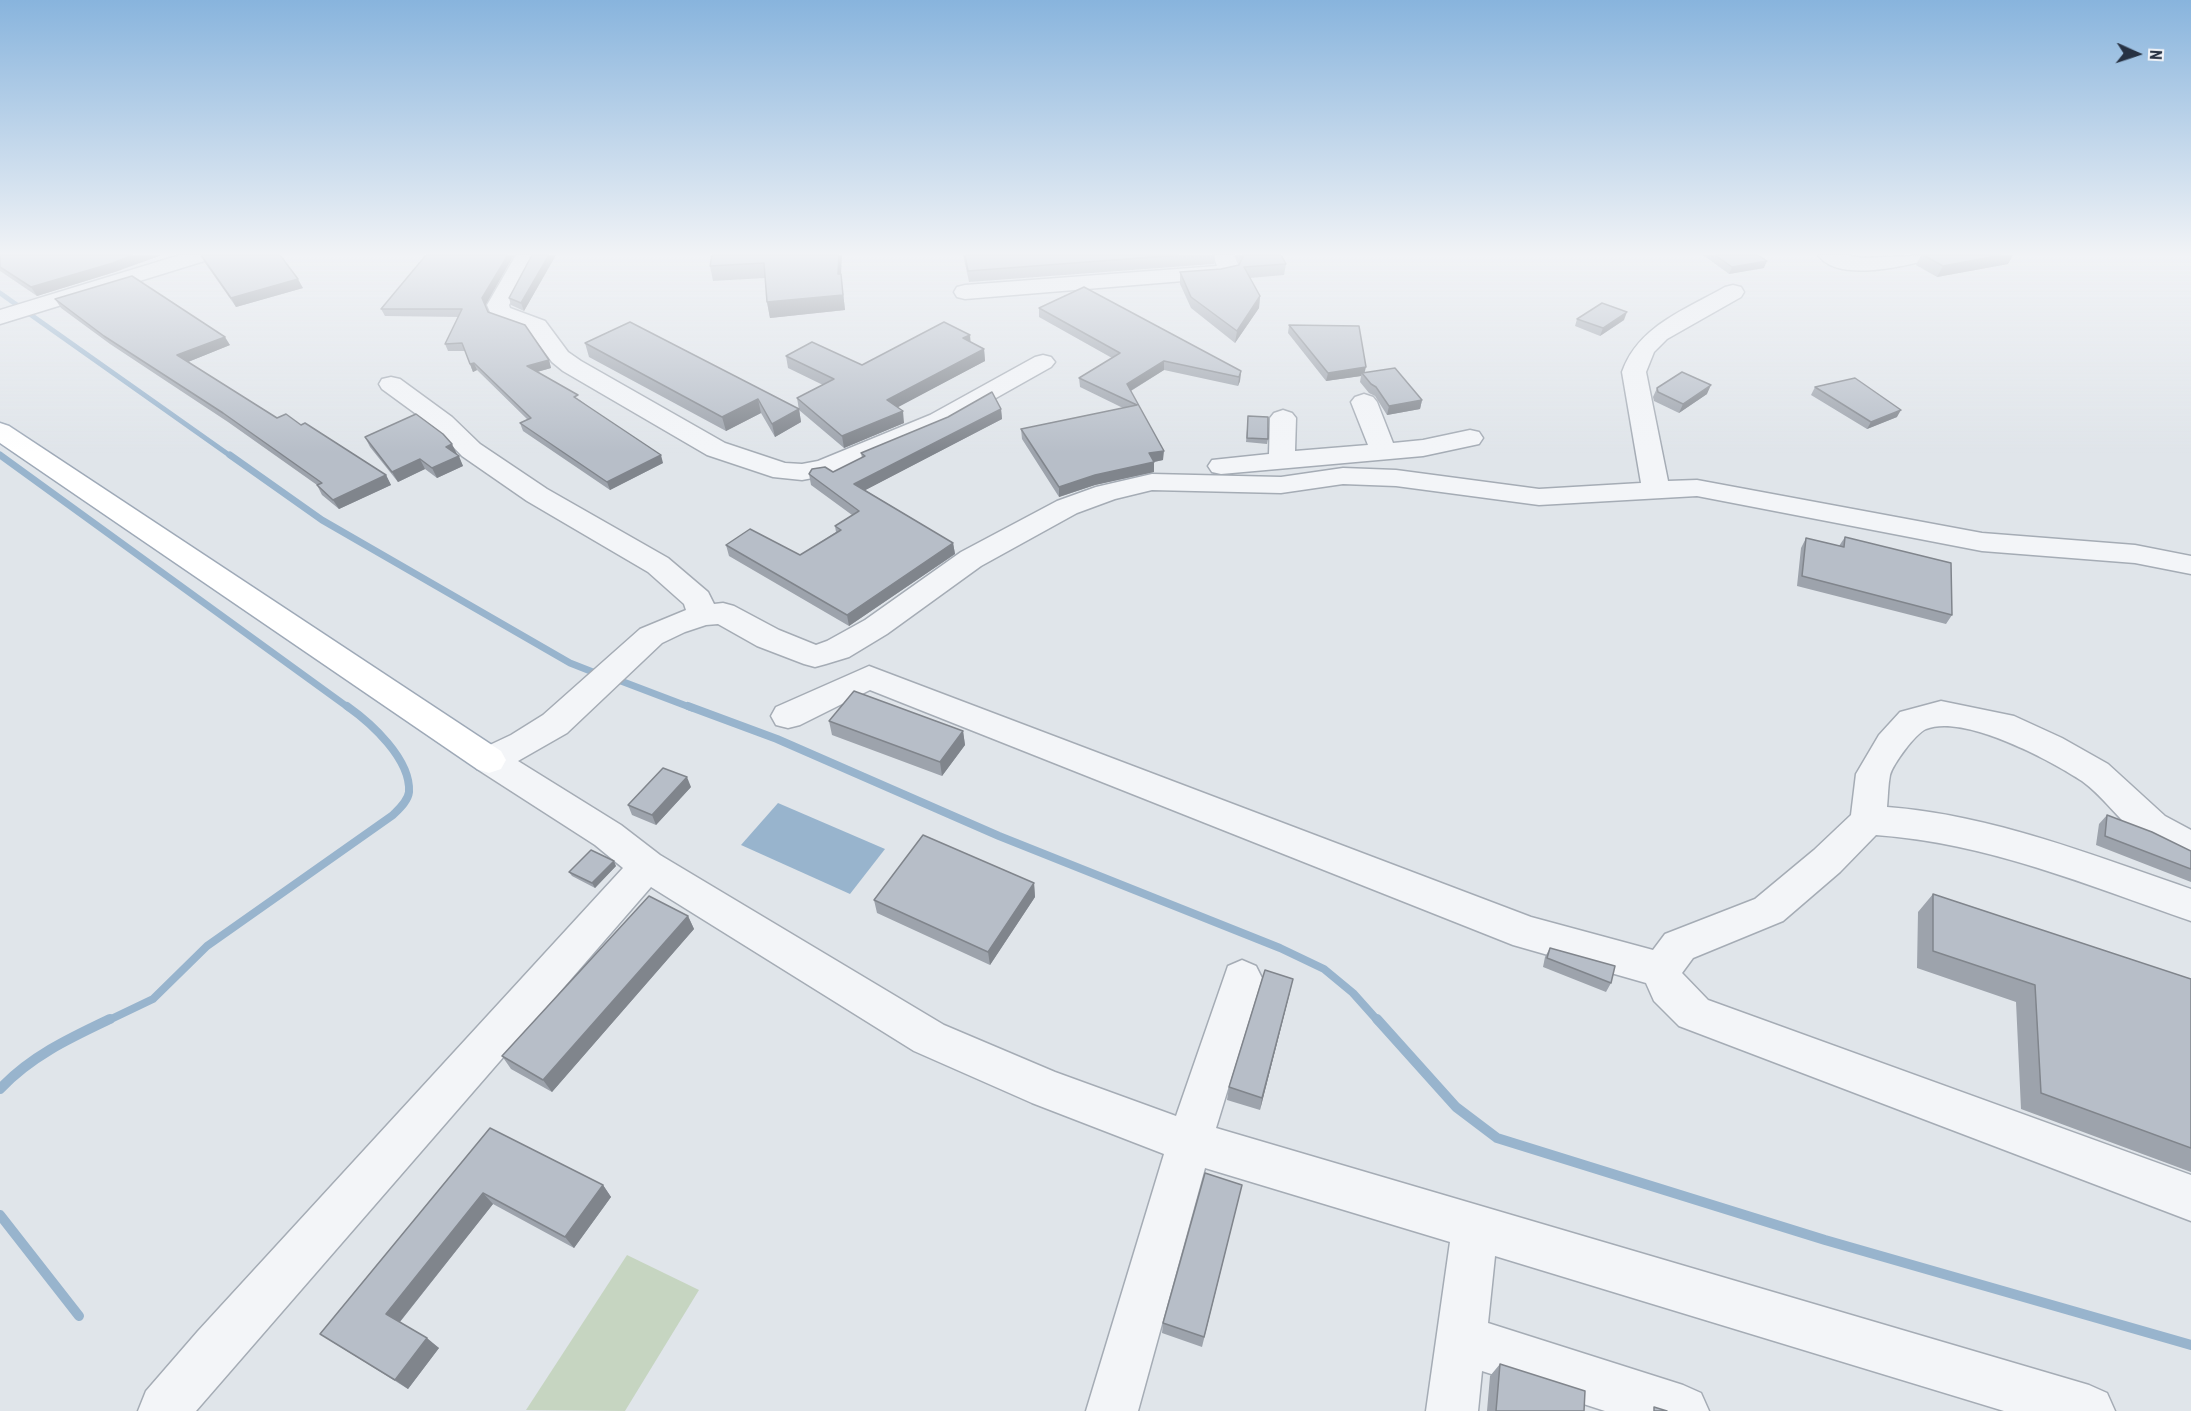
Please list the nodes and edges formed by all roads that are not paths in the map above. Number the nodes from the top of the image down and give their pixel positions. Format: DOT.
graph roads {
  1 [pos="523,321"];
  2 [pos="1681,321"];
  3 [pos="1043,362"];
  4 [pos="391,384"];
  5 [pos="1364,402"];
  6 [pos="1283,418"];
  7 [pos="0,431"];
  8 [pos="1470,438"];
  9 [pos="1383,451"];
  10 [pos="1282,460"];
  11 [pos="1152,482"];
  12 [pos="1656,490"];
  13 [pos="2191,565"];
  14 [pos="703,615"];
  15 [pos="788,716"];
  16 [pos="489,760"];
  17 [pos="1868,820"];
  18 [pos="2191,847"];
  19 [pos="648,866"];
  20 [pos="2191,905"];
  21 [pos="1661,970"];
  22 [pos="1242,978"];
  23 [pos="1190,1142"];
  24 [pos="2191,1198"];
  25 [pos="1475,1229"];
  26 [pos="1461,1339"];
  27 [pos="2072,1408"];
  28 [pos="163,1410"];
  29 [pos="1113,1411"];
  30 [pos="1452,1411"];
  31 [pos="1683,1411"];
  1 -- 3 [label="street"];
  2 -- 12 [label="street"];
  4 -- 14 [label="street"];
  5 -- 9 [label="street"];
  6 -- 10 [label="street"];
  7 -- 16 [label="main road"];
  8 -- 9 [label="street"];
  9 -- 10 [label="street"];
  10 -- 11 [label="street"];
  11 -- 12 [label="street"];
  11 -- 14 [label="street"];
  12 -- 13 [label="street"];
  14 -- 16 [label="street"];
  15 -- 21 [label="street"];
  16 -- 19 [label="street"];
  17 -- 18 [label="street"];
  17 -- 20 [label="street"];
  17 -- 21 [label="street"];
  19 -- 23 [label="street"];
  19 -- 28 [label="street"];
  21 -- 24 [label="street"];
  22 -- 23 [label="street"];
  23 -- 25 [label="street"];
  23 -- 29 [label="street"];
  25 -- 26 [label="street"];
  25 -- 27 [label="street"];
  26 -- 30 [label="street"];
  26 -- 31 [label="street"];
}
